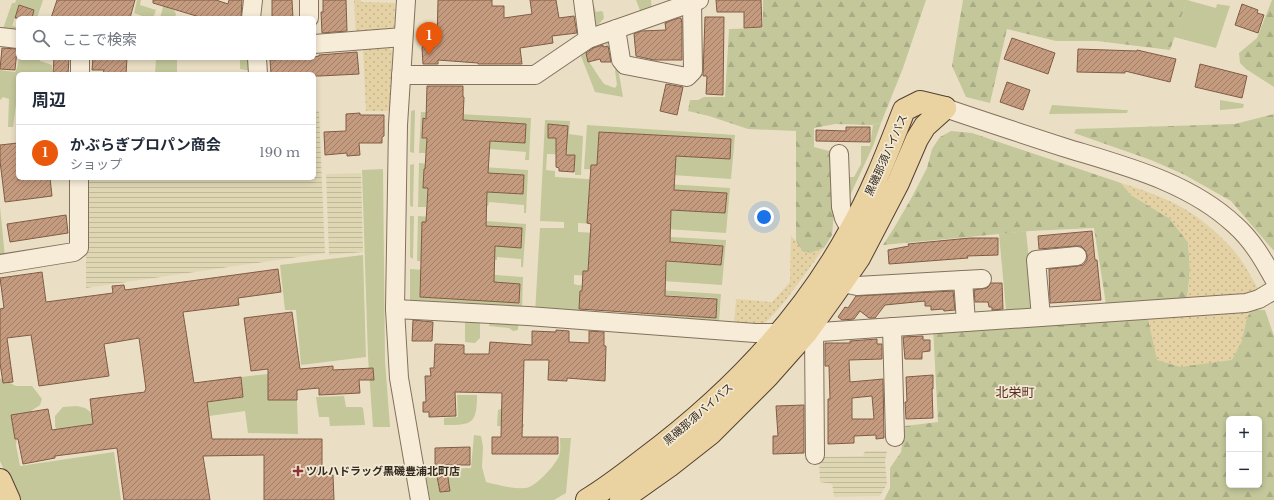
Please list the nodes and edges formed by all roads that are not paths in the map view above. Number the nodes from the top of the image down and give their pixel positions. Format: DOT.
graph roads {
  1 [pos="253,0"];
  2 [pos="309,0"];
  3 [pos="406,0"];
  4 [pos="583,0"];
  5 [pos="691,1"];
  6 [pos="251,16"];
  7 [pos="309,16"];
  8 [pos="616,29"];
  9 [pos="0,37"];
  10 [pos="403,37"];
  11 [pos="16,39"];
  12 [pos="588,39"];
  13 [pos="316,44"];
  14 [pos="80,60"];
  15 [pos="257,60"];
  16 [pos="80,72"];
  17 [pos="258,72"];
  18 [pos="401,75"];
  19 [pos="945,108"];
  20 [pos="839,154"];
  21 [pos="79,180"];
  22 [pos="851,231"];
  23 [pos="1077,256"];
  24 [pos="0,264"];
  25 [pos="982,279"];
  26 [pos="1274,279"];
  27 [pos="963,280"];
  28 [pos="842,283"];
  29 [pos="1274,290"];
  30 [pos="395,310"];
  31 [pos="1041,317"];
  32 [pos="966,322"];
  33 [pos="892,327"];
  34 [pos="810,332"];
  35 [pos="780,333"];
  36 [pos="895,438"];
  37 [pos="815,456"];
  38 [pos="0,480"];
  39 [pos="8,500"];
  40 [pos="420,500"];
  41 [pos="586,500"];
  42 [pos="620,500"];
  1 -- 6 [label="street"];
  2 -- 7 [label="street"];
  3 -- 10 [label="street"];
  4 -- 12 [label="street"];
  5 -- 8 [label="street"];
  5 -- 8 [label="street"];
  8 -- 12 [label="street"];
  9 -- 11 [label="street"];
  10 -- 13 [label="street"];
  10 -- 18 [label="street"];
  12 -- 18 [label="street"];
  14 -- 16 [label="street"];
  15 -- 17 [label="street"];
  18 -- 30 [label="street"];
  19 -- 22 [label="main road, 黒磯那須バイパス"];
  19 -- 26 [label="street"];
  19 -- 28 [label="main road, 黒磯那須バイパス"];
  20 -- 22 [label="street"];
  21 -- 24 [label="street"];
  22 -- 35 [label="main road, 黒磯那須バイパス"];
  23 -- 31 [label="street"];
  25 -- 27 [label="street"];
  27 -- 28 [label="street"];
  27 -- 32 [label="street"];
  28 -- 34 [label="main road, 黒磯那須バイパス"];
  29 -- 31 [label="street"];
  30 -- 35 [label="street"];
  30 -- 40 [label="street"];
  31 -- 32 [label="street"];
  32 -- 33 [label="street"];
  33 -- 34 [label="street"];
  33 -- 36 [label="street"];
  34 -- 35 [label="street"];
  34 -- 37 [label="street"];
  34 -- 42 [label="main road, 黒磯那須バイパス"];
  35 -- 41 [label="main road, 黒磯那須バイパス"];
  38 -- 39 [label="main road"];
}
